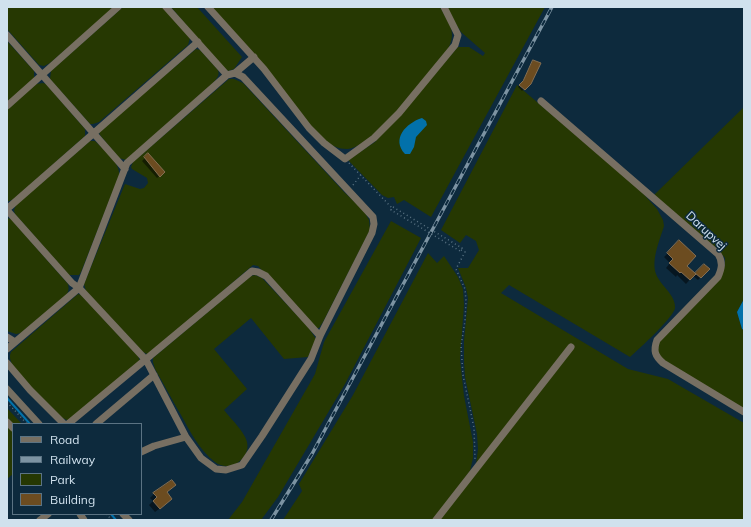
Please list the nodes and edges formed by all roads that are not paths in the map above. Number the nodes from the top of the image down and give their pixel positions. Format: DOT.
graph roads {
  1 [pos="118,7"];
  2 [pos="166,7"];
  3 [pos="208,7"];
  4 [pos="444,7"];
  5 [pos="7,35"];
  6 [pos="198,42"];
  7 [pos="254,57"];
  8 [pos="235,73"];
  9 [pos="43,75"];
  10 [pos="227,75"];
  11 [pos="541,101"];
  12 [pos="7,106"];
  13 [pos="94,133"];
  14 [pos="125,169"];
  15 [pos="7,209"];
  16 [pos="78,288"];
  17 [pos="320,336"];
  18 [pos="7,337"];
  19 [pos="15,342"];
  20 [pos="570,347"];
  21 [pos="7,349"];
  22 [pos="146,360"];
  23 [pos="7,363"];
  24 [pos="154,375"];
  25 [pos="7,389"];
  26 [pos="744,412"];
  27 [pos="39,423"];
  28 [pos="63,423"];
  29 [pos="69,423"];
  30 [pos="97,423"];
  31 [pos="186,437"];
  32 [pos="142,452"];
  33 [pos="436,520"];
  1 -- 9 [label="street"];
  2 -- 6 [label="street"];
  3 -- 7 [label="street"];
  4 -- 7 [label="street"];
  5 -- 9 [label="street"];
  6 -- 10 [label="street"];
  6 -- 13 [label="street"];
  7 -- 8 [label="street"];
  8 -- 10 [label="street"];
  8 -- 17 [label="street"];
  9 -- 12 [label="street"];
  9 -- 13 [label="street"];
  10 -- 14 [label="street"];
  11 -- 26 [label="street, Darupvej"];
  13 -- 14 [label="street"];
  13 -- 15 [label="street"];
  14 -- 16 [label="street"];
  15 -- 16 [label="street"];
  16 -- 19 [label="street"];
  16 -- 22 [label="street"];
  17 -- 22 [label="street"];
  17 -- 31 [label="street"];
  18 -- 19 [label="street"];
  19 -- 21 [label="street"];
  20 -- 33 [label="street"];
  22 -- 24 [label="street"];
  22 -- 29 [label="street"];
  23 -- 28 [label="street"];
  24 -- 30 [label="street"];
  24 -- 31 [label="street"];
  25 -- 27 [label="street"];
  31 -- 32 [label="street"];
}
